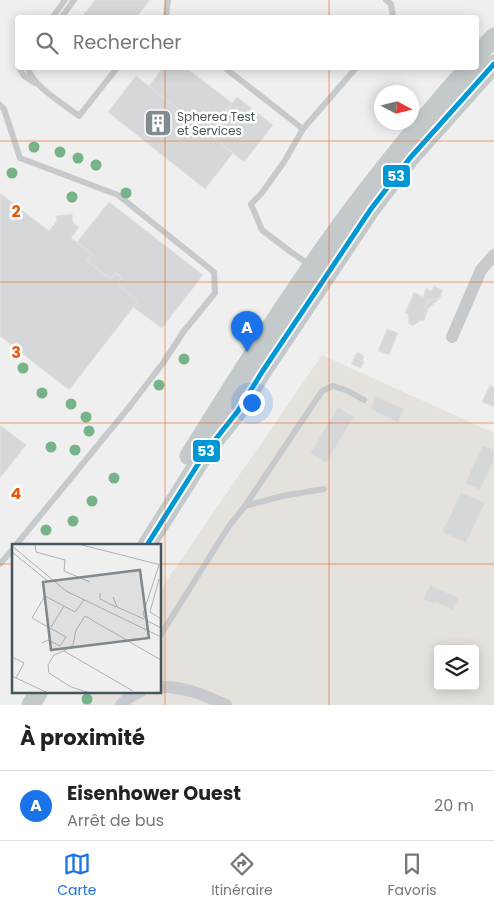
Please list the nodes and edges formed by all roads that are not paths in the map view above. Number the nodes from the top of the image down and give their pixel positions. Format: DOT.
graph roads {
  1 [pos="66,0"];
  2 [pos="74,0"];
  3 [pos="168,0"];
  4 [pos="386,0"];
  5 [pos="54,15"];
  6 [pos="63,15"];
  7 [pos="166,15"];
  8 [pos="393,15"];
  9 [pos="494,37"];
  10 [pos="479,54"];
  11 [pos="494,64"];
  12 [pos="20,70"];
  13 [pos="29,70"];
  14 [pos="115,70"];
  15 [pos="228,70"];
  16 [pos="354,70"];
  17 [pos="466,70"];
  18 [pos="39,85"];
  19 [pos="0,106"];
  20 [pos="303,129"];
  21 [pos="494,255"];
  22 [pos="319,270"];
  23 [pos="452,337"];
  24 [pos="364,400"];
  25 [pos="324,489"];
  26 [pos="245,506"];
  27 [pos="17,544"];
  28 [pos="133,544"];
  29 [pos="148,544"];
  30 [pos="12,550"];
  31 [pos="0,564"];
  32 [pos="161,634"];
  33 [pos="161,687"];
  34 [pos="38,692"];
  35 [pos="53,692"];
  36 [pos="138,692"];
  37 [pos="31,705"];
  38 [pos="46,705"];
  39 [pos="121,705"];
  40 [pos="226,705"];
  1 -- 5 [label="lane"];
  2 -- 6 [label="lane"];
  3 -- 7 [label="lane"];
  4 -- 8 [label="lane"];
  9 -- 10 [label="main road"];
  11 -- 22 [label="main road"];
  12 -- 18 [label="lane"];
  13 -- 18 [label="lane"];
  14 -- 18 [label="lane"];
  15 -- 20 [label="lane"];
  16 -- 20 [label="lane"];
  17 -- 22 [label="main road"];
  19 -- 27 [label="lane"];
  20 -- 22 [label="lane"];
  21 -- 23 [label="street"];
  22 -- 28 [label="main road"];
  22 -- 29 [label="main road"];
  24 -- 26 [label="lane"];
  25 -- 26 [label="lane"];
  26 -- 32 [label="lane"];
  30 -- 31 [label="lane"];
  33 -- 40 [label="street"];
  34 -- 37 [label="main road"];
  35 -- 38 [label="main road"];
  36 -- 39 [label="street"];
}
